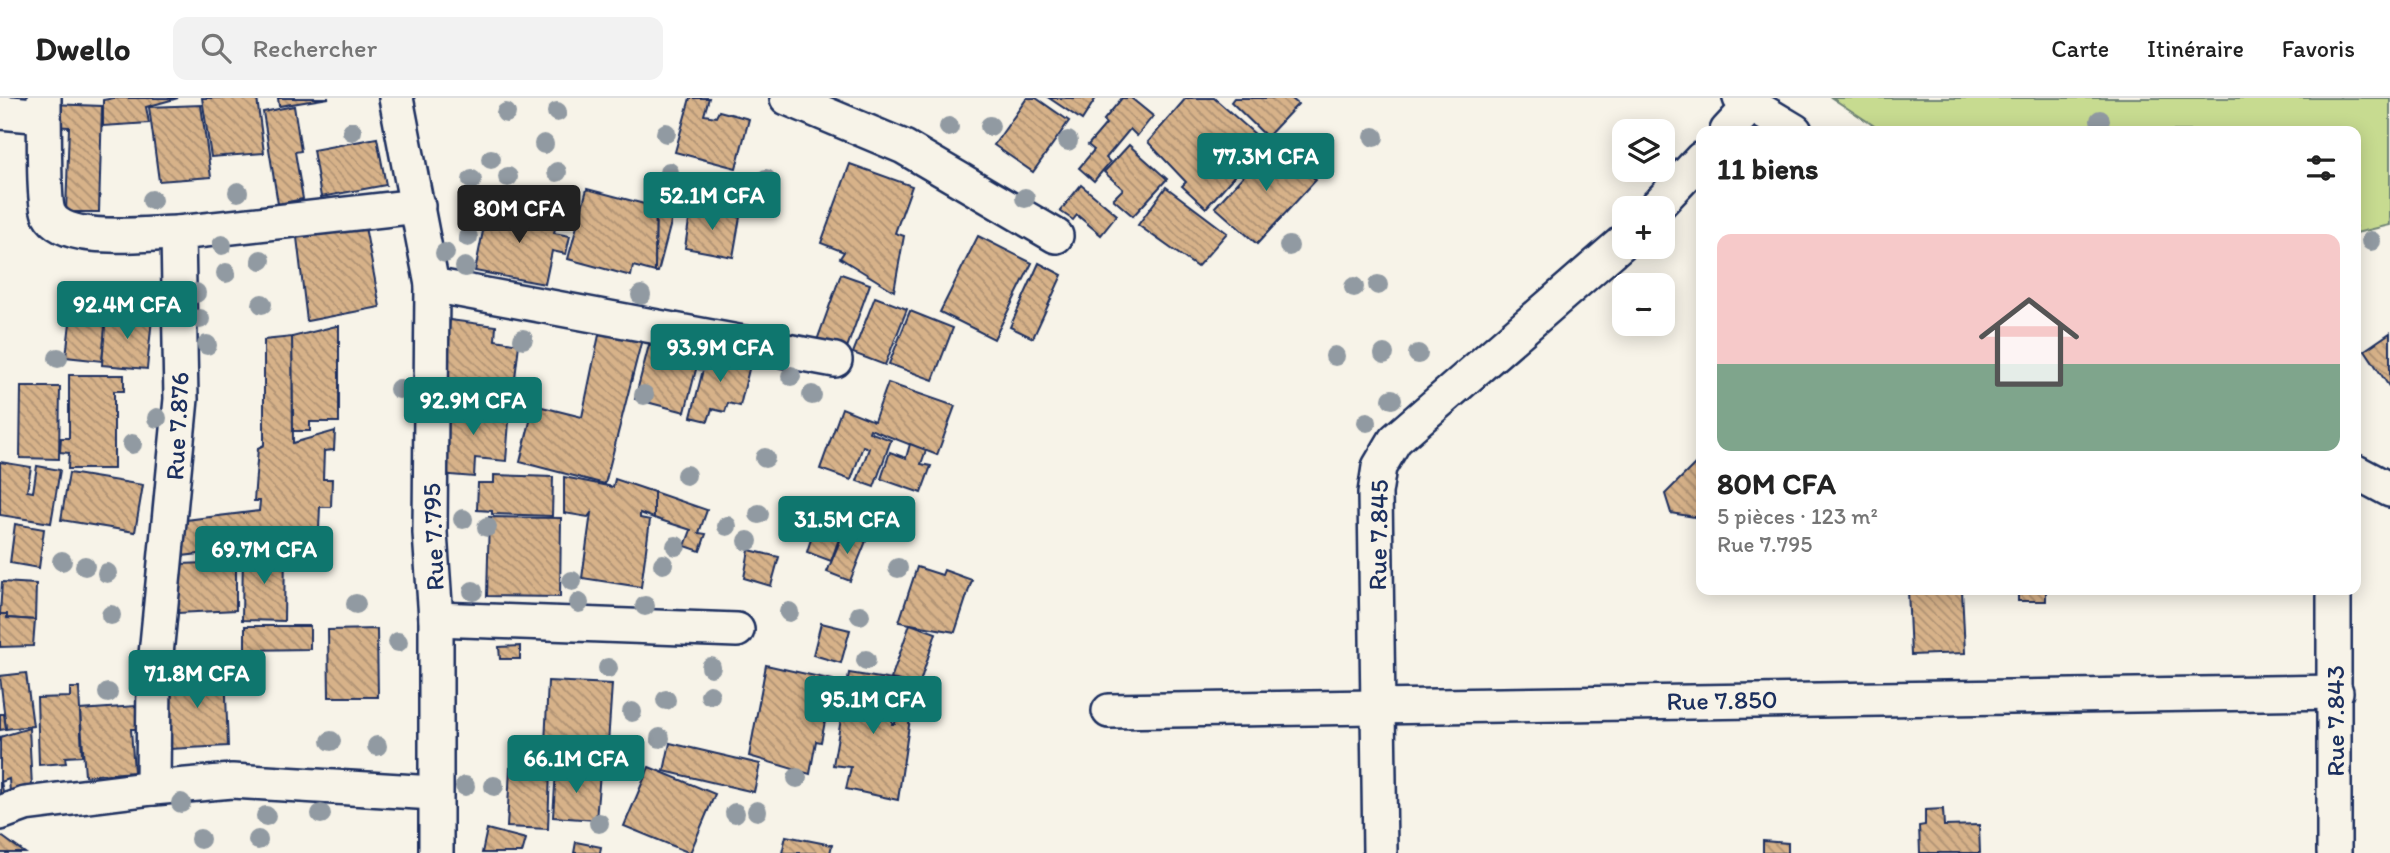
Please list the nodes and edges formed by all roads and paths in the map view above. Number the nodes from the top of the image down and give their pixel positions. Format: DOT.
graph roads {
  1 [pos="396,98"];
  2 [pos="787,98"];
  3 [pos="1746,101"];
  4 [pos="44,107"];
  5 [pos="0,112"];
  6 [pos="1730,126"];
  7 [pos="1787,126"];
  8 [pos="1696,164"];
  9 [pos="1666,196"];
  10 [pos="418,206"];
  11 [pos="178,233"];
  12 [pos="1056,236"];
  13 [pos="1612,251"];
  14 [pos="432,285"];
  15 [pos="835,359"];
  16 [pos="2334,595"];
  17 [pos="436,619"];
  18 [pos="737,630"];
  19 [pos="2336,692"];
  20 [pos="1378,707"];
  21 [pos="1109,711"];
  22 [pos="153,788"];
  23 [pos="434,793"];
  24 [pos="0,813"];
  25 [pos="436,853"];
  26 [pos="1380,853"];
  27 [pos="2334,853"];
  1 -- 10 [label="street, Rue 7.795"];
  2 -- 12 [label="street"];
  3 -- 6 [label="street"];
  3 -- 7 [label="street"];
  4 -- 5 [label="street"];
  4 -- 11 [label="street"];
  8 -- 9 [label="street"];
  10 -- 11 [label="street"];
  10 -- 14 [label="street, Rue 7.795"];
  11 -- 22 [label="street, Rue 7.876"];
  13 -- 20 [label="street, Rue 7.845"];
  14 -- 15 [label="street"];
  14 -- 17 [label="street, Rue 7.795"];
  16 -- 19 [label="street, Rue 7.843"];
  17 -- 18 [label="street"];
  17 -- 23 [label="street, Rue 7.795"];
  19 -- 20 [label="street, Rue 7.850"];
  19 -- 27 [label="street, Rue 7.843"];
  20 -- 21 [label="street, Rue 7.850"];
  20 -- 26 [label="street, Rue 7.845"];
  22 -- 23 [label="street"];
  22 -- 24 [label="street"];
  23 -- 25 [label="street, Rue 7.795"];
}
